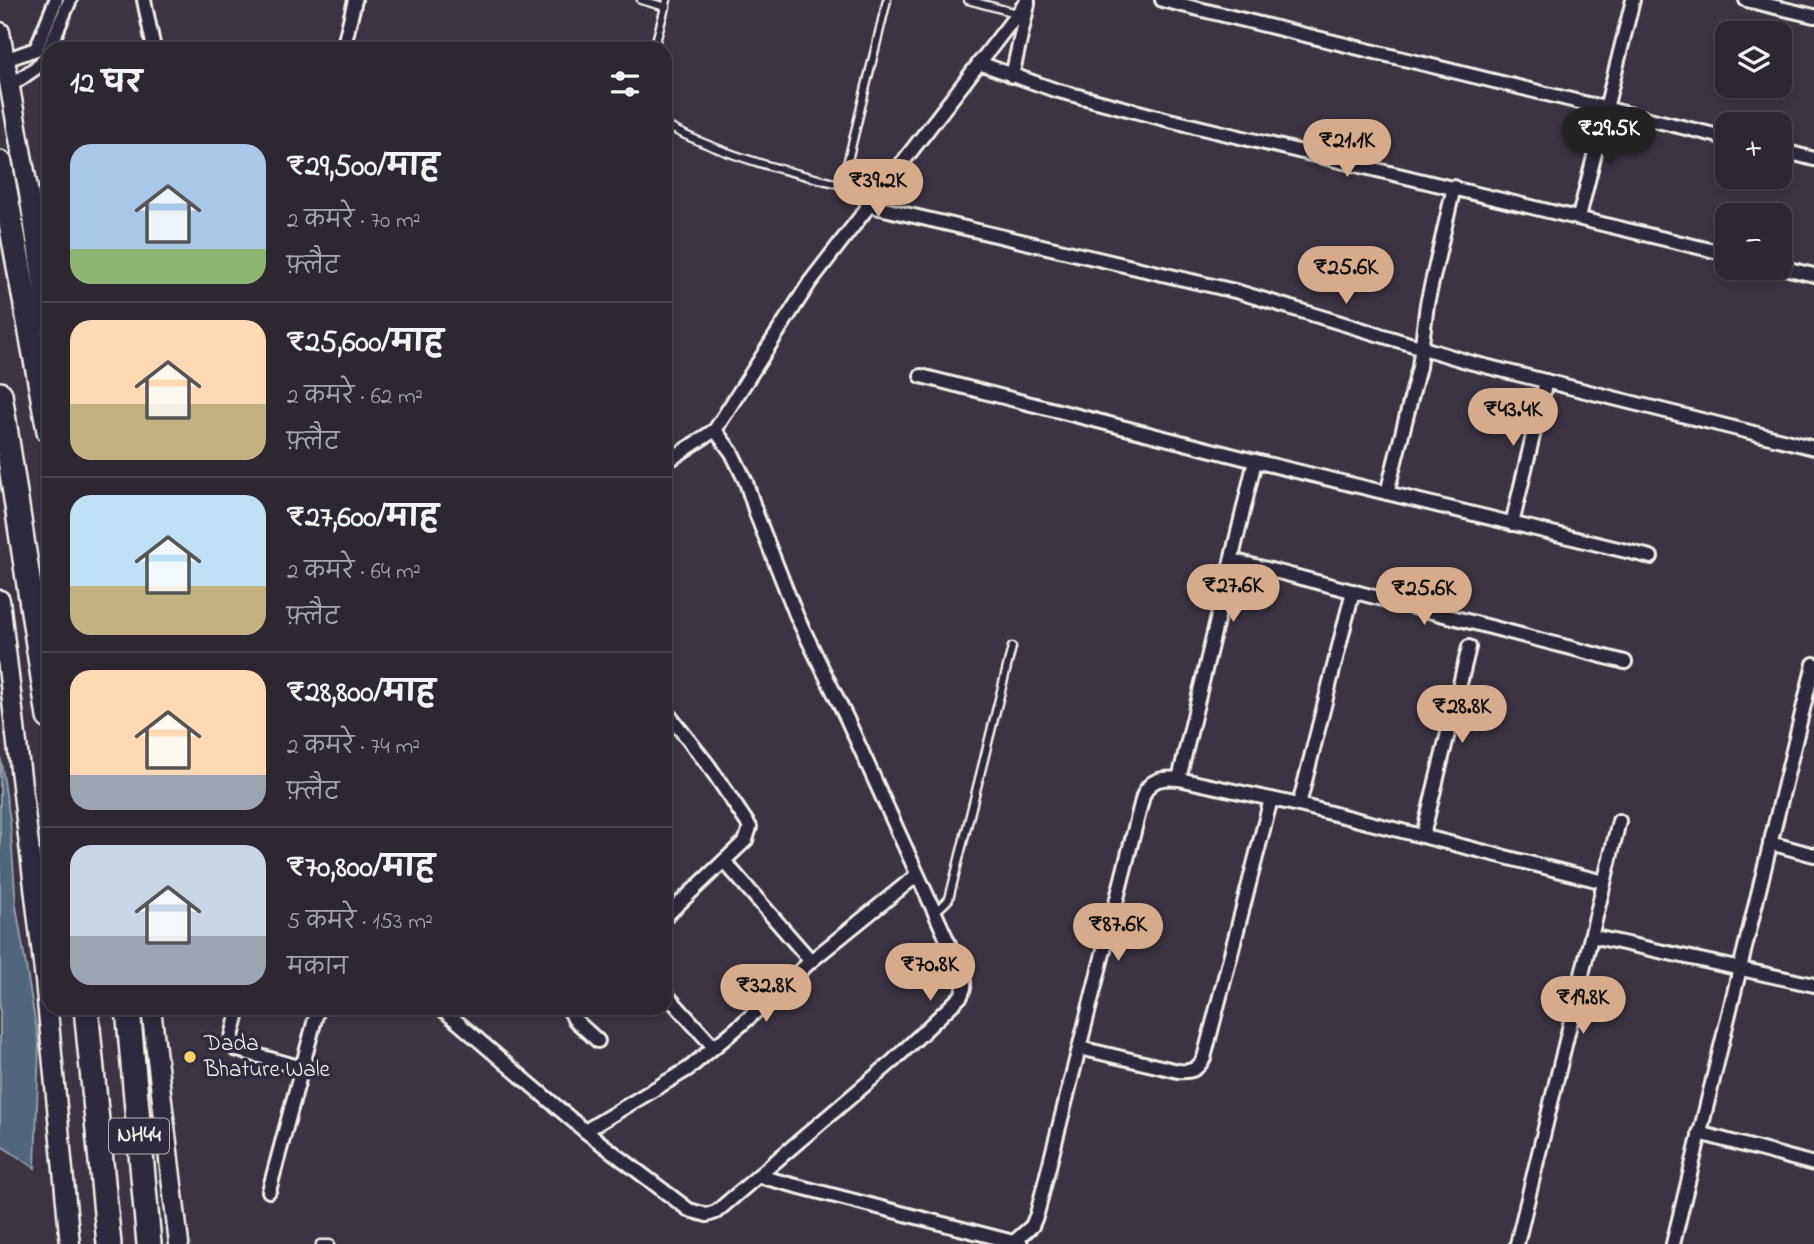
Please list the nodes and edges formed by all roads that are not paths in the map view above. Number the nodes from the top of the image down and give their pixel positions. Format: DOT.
graph roads {
  1 [pos="56,0"];
  2 [pos="70,0"];
  3 [pos="144,0"];
  4 [pos="355,0"];
  5 [pos="641,0"];
  6 [pos="887,0"];
  7 [pos="968,0"];
  8 [pos="1029,0"];
  9 [pos="1162,0"];
  10 [pos="1633,0"];
  11 [pos="1746,0"];
  12 [pos="666,3"];
  13 [pos="1796,6"];
  14 [pos="1018,14"];
  15 [pos="1814,16"];
  16 [pos="0,32"];
  17 [pos="52,42"];
  18 [pos="153,42"];
  19 [pos="345,42"];
  20 [pos="656,42"];
  21 [pos="5,60"];
  22 [pos="42,61"];
  23 [pos="979,63"];
  24 [pos="1012,76"];
  25 [pos="10,86"];
  26 [pos="1607,108"];
  27 [pos="672,128"];
  28 [pos="1715,135"];
  29 [pos="1792,153"];
  30 [pos="1814,159"];
  31 [pos="0,163"];
  32 [pos="842,185"];
  33 [pos="1454,187"];
  34 [pos="877,193"];
  35 [pos="867,205"];
  36 [pos="1579,216"];
  37 [pos="1715,251"];
  38 [pos="1792,270"];
  39 [pos="1814,275"];
  40 [pos="42,281"];
  41 [pos="1421,348"];
  42 [pos="921,376"];
  43 [pos="1546,381"];
  44 [pos="42,393"];
  45 [pos="0,394"];
  46 [pos="715,430"];
  47 [pos="1814,448"];
  48 [pos="672,458"];
  49 [pos="1255,461"];
  50 [pos="1387,493"];
  51 [pos="1512,524"];
  52 [pos="1650,558"];
  53 [pos="1231,560"];
  54 [pos="1353,591"];
  55 [pos="0,600"];
  56 [pos="1012,647"];
  57 [pos="1469,647"];
  58 [pos="1625,662"];
  59 [pos="1814,664"];
  60 [pos="42,671"];
  61 [pos="672,720"];
  62 [pos="1179,779"];
  63 [pos="1271,799"];
  64 [pos="1300,805"];
  65 [pos="1619,821"];
  66 [pos="1423,835"];
  67 [pos="1770,843"];
  68 [pos="1814,855"];
  69 [pos="724,861"];
  70 [pos="917,875"];
  71 [pos="1604,882"];
  72 [pos="932,908"];
  73 [pos="672,910"];
  74 [pos="1591,936"];
  75 [pos="42,955"];
  76 [pos="811,961"];
  77 [pos="1738,970"];
  78 [pos="1814,985"];
  79 [pos="672,1001"];
  80 [pos="48,1015"];
  81 [pos="87,1015"];
  82 [pos="129,1015"];
  83 [pos="152,1015"];
  84 [pos="237,1015"];
  85 [pos="316,1015"];
  86 [pos="449,1015"];
  87 [pos="572,1015"];
  88 [pos="598,1041"];
  89 [pos="714,1047"];
  90 [pos="1080,1048"];
  91 [pos="302,1068"];
  92 [pos="585,1131"];
  93 [pos="1699,1133"];
  94 [pos="1814,1164"];
  95 [pos="758,1177"];
  96 [pos="269,1191"];
  97 [pos="1016,1243"];
  98 [pos="70,1244"];
  99 [pos="109,1244"];
  100 [pos="149,1244"];
  101 [pos="179,1244"];
  102 [pos="320,1244"];
  103 [pos="330,1244"];
  104 [pos="1517,1244"];
  105 [pos="1673,1244"];
  1 -- 21 [label="street"];
  2 -- 17 [label="street"];
  3 -- 18 [label="street"];
  4 -- 19 [label="street"];
  5 -- 12 [label="lane"];
  6 -- 32 [label="lane"];
  7 -- 14 [label="lane"];
  8 -- 14 [label="street"];
  8 -- 24 [label="street"];
  9 -- 26 [label="street"];
  10 -- 26 [label="street"];
  11 -- 13 [label="street"];
  12 -- 20 [label="lane"];
  13 -- 15 [label="street"];
  14 -- 23 [label="street"];
  16 -- 21 [label="street"];
  21 -- 25 [label="street"];
  22 -- 25 [label="street"];
  23 -- 24 [label="street"];
  23 -- 34 [label="street"];
  24 -- 33 [label="street"];
  25 -- 40 [label="street"];
  26 -- 28 [label="street"];
  26 -- 36 [label="street"];
  27 -- 32 [label="lane"];
  29 -- 30 [label="street"];
  31 -- 44 [label="highway"];
  32 -- 34 [label="lane"];
  33 -- 36 [label="street"];
  33 -- 41 [label="street"];
  34 -- 35 [label="street"];
  35 -- 41 [label="street"];
  35 -- 46 [label="street"];
  36 -- 37 [label="street"];
  38 -- 39 [label="street"];
  41 -- 43 [label="street"];
  41 -- 50 [label="street"];
  42 -- 49 [label="street"];
  43 -- 47 [label="street"];
  43 -- 51 [label="street"];
  45 -- 60 [label="highway"];
  46 -- 48 [label="street"];
  46 -- 70 [label="street"];
  49 -- 50 [label="street"];
  49 -- 53 [label="street"];
  50 -- 51 [label="street"];
  51 -- 52 [label="street"];
  53 -- 54 [label="street"];
  53 -- 62 [label="street"];
  54 -- 58 [label="street"];
  54 -- 64 [label="street"];
  55 -- 75 [label="street"];
  56 -- 72 [label="lane"];
  57 -- 66 [label="street"];
  59 -- 67 [label="street"];
  61 -- 69 [label="street"];
  62 -- 63 [label="street"];
  62 -- 90 [label="street"];
  63 -- 64 [label="street"];
  63 -- 90 [label="street"];
  64 -- 66 [label="street"];
  65 -- 71 [label="street"];
  66 -- 71 [label="street"];
  67 -- 68 [label="street"];
  67 -- 77 [label="street"];
  69 -- 73 [label="street"];
  69 -- 76 [label="street"];
  70 -- 72 [label="street"];
  70 -- 76 [label="street"];
  71 -- 74 [label="street"];
  72 -- 95 [label="street"];
  74 -- 77 [label="street"];
  74 -- 104 [label="street"];
  76 -- 89 [label="street"];
  77 -- 78 [label="street"];
  77 -- 93 [label="street"];
  79 -- 89 [label="street"];
  80 -- 98 [label="street"];
  81 -- 99 [label="highway, NH44"];
  82 -- 100 [label="highway, NH44"];
  83 -- 101 [label="street"];
  84 -- 91 [label="street"];
  85 -- 91 [label="street"];
  86 -- 92 [label="street"];
  87 -- 88 [label="street"];
  89 -- 92 [label="street"];
  90 -- 97 [label="street"];
  91 -- 96 [label="street"];
  92 -- 95 [label="street"];
  93 -- 94 [label="street"];
  93 -- 105 [label="street"];
  95 -- 97 [label="street"];
  102 -- 103 [label="lane"];
}
